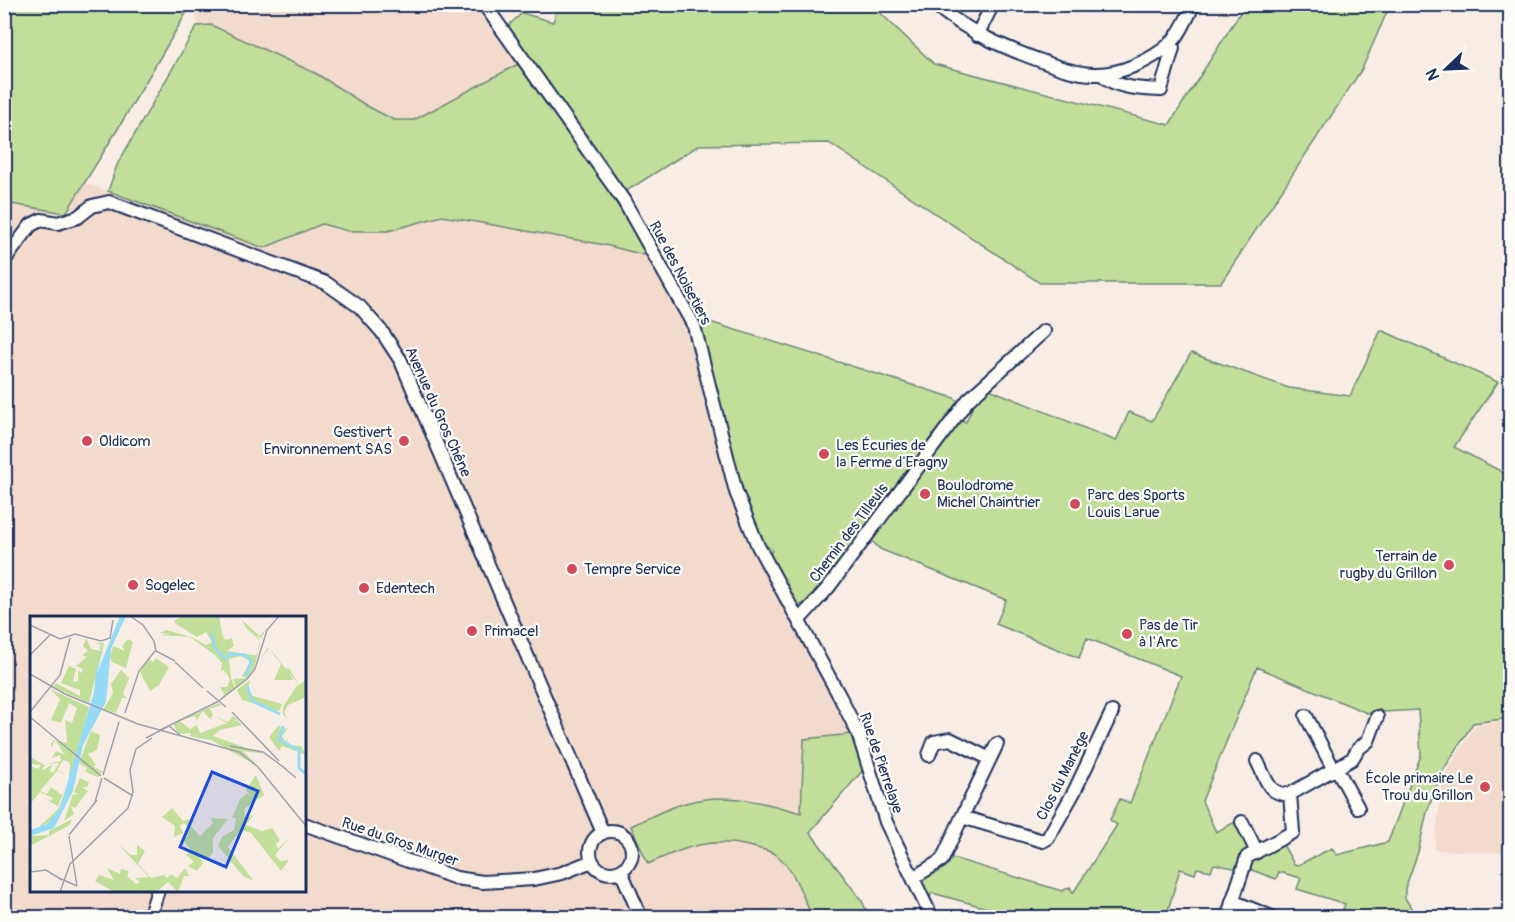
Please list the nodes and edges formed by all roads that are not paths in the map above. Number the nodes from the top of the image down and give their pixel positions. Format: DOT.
graph roads {
  1 [pos="484,4"];
  2 [pos="934,4"];
  3 [pos="993,4"];
  4 [pos="1194,4"];
  5 [pos="977,35"];
  6 [pos="1170,43"];
  7 [pos="1102,74"];
  8 [pos="4,261"];
  9 [pos="1044,331"];
  10 [pos="799,620"];
  11 [pos="1112,712"];
  12 [pos="1306,716"];
  13 [pos="1377,717"];
  14 [pos="998,744"];
  15 [pos="929,754"];
  16 [pos="990,759"];
  17 [pos="1257,761"];
  18 [pos="1335,769"];
  19 [pos="1290,794"];
  20 [pos="1358,808"];
  21 [pos="962,818"];
  22 [pos="1242,822"];
  23 [pos="306,825"];
  24 [pos="603,833"];
  25 [pos="1257,852"];
  26 [pos="592,861"];
  27 [pos="621,871"];
  28 [pos="913,878"];
  29 [pos="158,892"];
  30 [pos="1232,901"];
  31 [pos="149,918"];
  32 [pos="640,918"];
  33 [pos="932,918"];
  34 [pos="1227,918"];
  35 [pos="1274,918"];
  1 -- 10 [label="street, Rue des Noisetiers"];
  2 -- 5 [label="street"];
  3 -- 5 [label="street"];
  4 -- 6 [label="street"];
  5 -- 7 [label="street"];
  6 -- 7 [label="street"];
  6 -- 7 [label="street"];
  8 -- 24 [label="street, Avenue du Gros Chêne"];
  9 -- 10 [label="street, Chemin des Tilleuls"];
  10 -- 28 [label="street, Rue de Pierrelaye"];
  11 -- 21 [label="street, Clos du Manège"];
  12 -- 18 [label="street"];
  13 -- 18 [label="street"];
  14 -- 16 [label="street"];
  15 -- 16 [label="street"];
  16 -- 21 [label="street"];
  17 -- 19 [label="street"];
  18 -- 19 [label="street"];
  18 -- 20 [label="street"];
  19 -- 25 [label="street"];
  21 -- 28 [label="street"];
  22 -- 25 [label="street"];
  23 -- 26 [label="street, Rue du Gros Murger"];
  24 -- 26 [label="street"];
  24 -- 27 [label="street"];
  25 -- 30 [label="street"];
  26 -- 27 [label="street"];
  27 -- 32 [label="street"];
  28 -- 33 [label="street, Rue de Pierrelaye"];
  29 -- 31 [label="street"];
  30 -- 34 [label="street"];
  30 -- 35 [label="street"];
}
